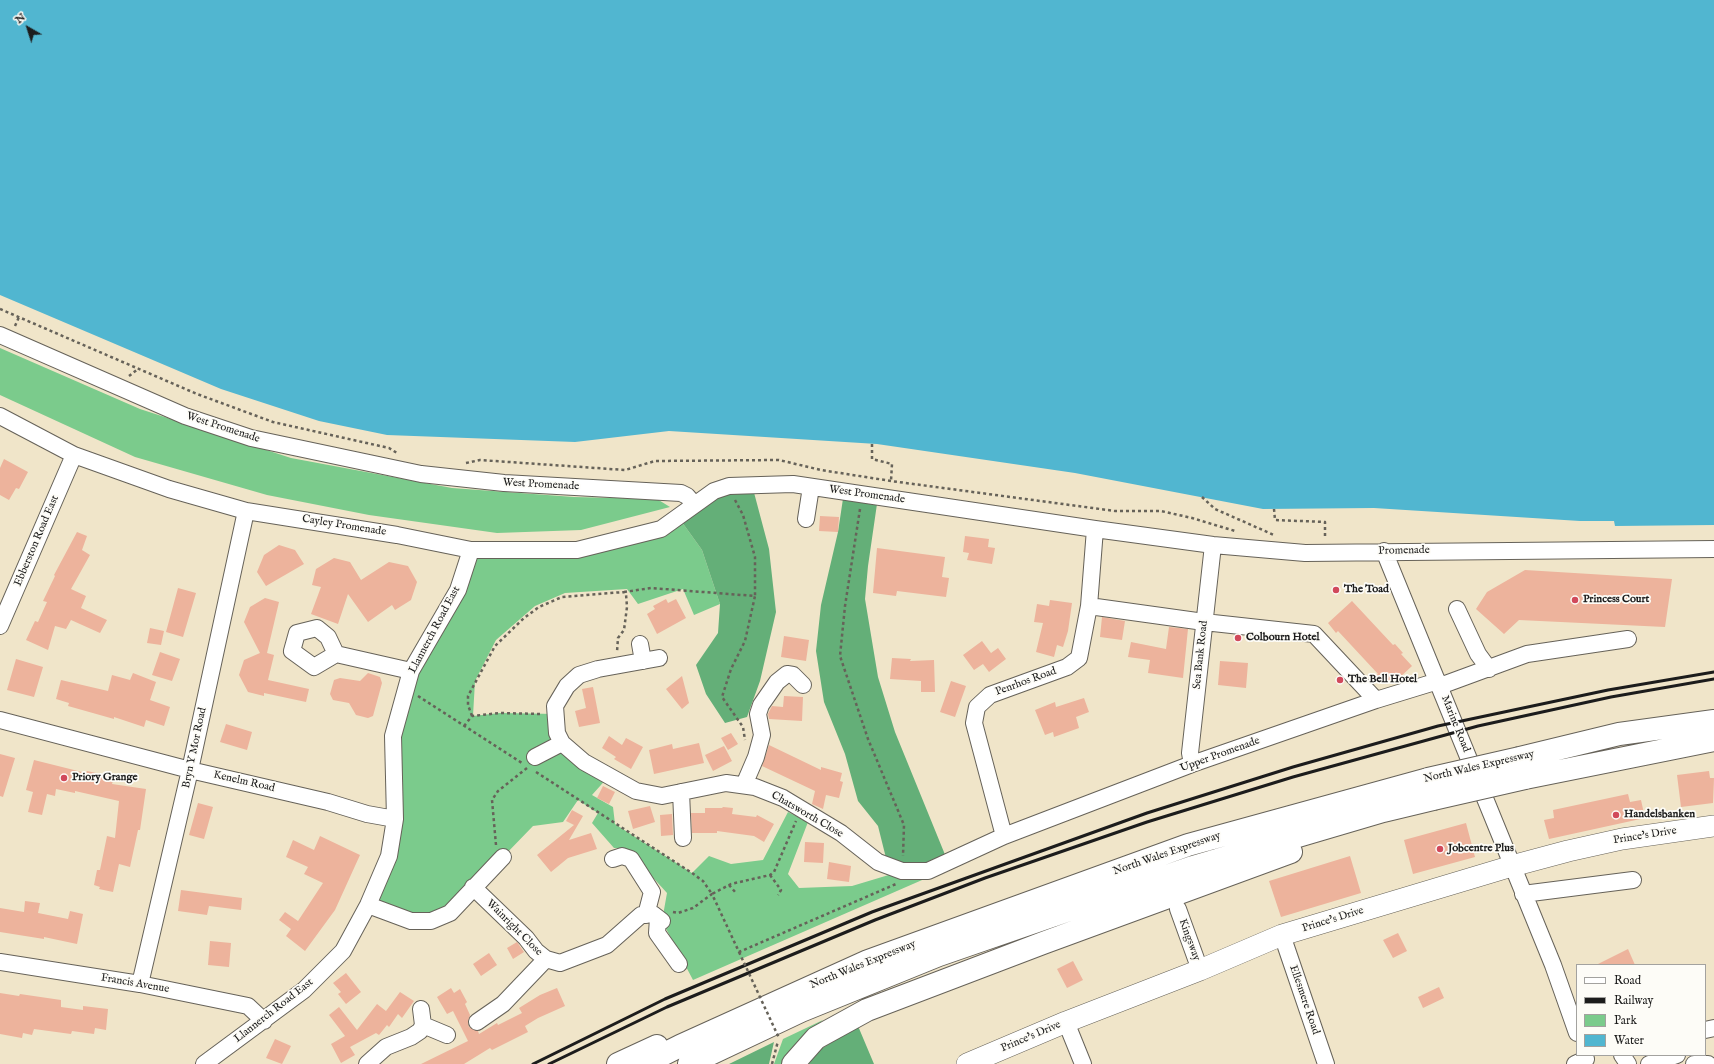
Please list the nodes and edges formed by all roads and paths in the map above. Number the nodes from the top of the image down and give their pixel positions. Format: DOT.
graph roads {
  1 [pos="0,309"];
  2 [pos="0,335"];
  3 [pos="0,416"];
  4 [pos="872,444"];
  5 [pos="400,454"];
  6 [pos="74,455"];
  7 [pos="465,464"];
  8 [pos="891,481"];
  9 [pos="729,486"];
  10 [pos="811,487"];
  11 [pos="862,494"];
  12 [pos="1202,497"];
  13 [pos="694,504"];
  14 [pos="1274,509"];
  15 [pos="246,511"];
  16 [pos="806,519"];
  17 [pos="1095,529"];
  18 [pos="1242,533"];
  19 [pos="1325,537"];
  20 [pos="1330,537"];
  21 [pos="1318,538"];
  22 [pos="1270,539"];
  23 [pos="1213,545"];
  24 [pos="1714,548"];
  25 [pos="471,550"];
  26 [pos="1384,551"];
  27 [pos="624,592"];
  28 [pos="755,596"];
  29 [pos="1089,606"];
  30 [pos="1457,609"];
  31 [pos="1204,622"];
  32 [pos="0,626"];
  33 [pos="1628,640"];
  34 [pos="640,644"];
  35 [pos="336,654"];
  36 [pos="659,658"];
  37 [pos="643,661"];
  38 [pos="619,665"];
  39 [pos="1489,669"];
  40 [pos="411,672"];
  41 [pos="1439,684"];
  42 [pos="803,685"];
  43 [pos="406,689"];
  44 [pos="1376,700"];
  45 [pos="556,714"];
  46 [pos="472,716"];
  47 [pos="0,720"];
  48 [pos="1714,721"];
  49 [pos="464,726"];
  50 [pos="1714,740"];
  51 [pos="562,743"];
  52 [pos="745,746"];
  53 [pos="532,762"];
  54 [pos="1192,764"];
  55 [pos="1522,768"];
  56 [pos="190,770"];
  57 [pos="744,785"];
  58 [pos="681,792"];
  59 [pos="802,810"];
  60 [pos="1383,811"];
  61 [pos="395,819"];
  62 [pos="1714,826"];
  63 [pos="1004,836"];
  64 [pos="683,838"];
  65 [pos="503,857"];
  66 [pos="613,859"];
  67 [pos="1512,866"];
  68 [pos="770,875"];
  69 [pos="900,877"];
  70 [pos="1633,880"];
  71 [pos="729,885"];
  72 [pos="474,887"];
  73 [pos="712,894"];
  74 [pos="736,894"];
  75 [pos="1523,894"];
  76 [pos="778,895"];
  77 [pos="368,905"];
  78 [pos="1178,909"];
  79 [pos="654,917"];
  80 [pos="1282,935"];
  81 [pos="739,952"];
  82 [pos="546,959"];
  83 [pos="868,961"];
  84 [pos="0,962"];
  85 [pos="679,964"];
  86 [pos="1200,970"];
  87 [pos="140,984"];
  88 [pos="264,1021"];
  89 [pos="477,1022"];
  90 [pos="1066,1022"];
  91 [pos="1576,1029"];
  92 [pos="447,1035"];
  93 [pos="1674,1056"];
  94 [pos="204,1064"];
  95 [pos="367,1064"];
  96 [pos="618,1064"];
  97 [pos="644,1064"];
  98 [pos="689,1064"];
  99 [pos="772,1064"];
  100 [pos="793,1064"];
  101 [pos="967,1064"];
  102 [pos="1083,1064"];
  103 [pos="1326,1064"];
  104 [pos="1649,1064"];
  105 [pos="1694,1064"];
  106 [pos="1708,1064"];
  1 -- 5 [label="path"];
  2 -- 13 [label="street, West Promenade"];
  3 -- 6 [label="street, Cayley Promenade"];
  4 -- 8 [label="path"];
  6 -- 15 [label="street, Cayley Promenade"];
  6 -- 32 [label="street, Ebberston Road East"];
  7 -- 8 [label="path"];
  8 -- 18 [label="path"];
  9 -- 10 [label="street, West Promenade"];
  9 -- 13 [label="street, West Promenade"];
  9 -- 28 [label="path"];
  10 -- 11 [label="street, West Promenade"];
  10 -- 16 [label="street"];
  11 -- 17 [label="street, West Promenade"];
  11 -- 69 [label="path"];
  12 -- 22 [label="path"];
  13 -- 25 [label="street, Cayley Promenade"];
  14 -- 19 [label="path"];
  15 -- 25 [label="street, Cayley Promenade"];
  15 -- 56 [label="street, Bryn Y Mor Road"];
  17 -- 23 [label="street, Promenade"];
  17 -- 29 [label="street, Penrhos Road"];
  19 -- 20 [label="path"];
  19 -- 21 [label="path"];
  23 -- 26 [label="street, Promenade"];
  23 -- 31 [label="street, Sea Bank Road"];
  24 -- 26 [label="street, Promenade"];
  25 -- 40 [label="street, Llannerch Road East"];
  26 -- 41 [label="street, Marine Road"];
  27 -- 28 [label="path"];
  27 -- 38 [label="path"];
  27 -- 46 [label="path"];
  28 -- 52 [label="path"];
  29 -- 31 [label="street"];
  29 -- 63 [label="street, Penrhos Road"];
  30 -- 39 [label="street"];
  31 -- 44 [label="street"];
  31 -- 54 [label="street, Sea Bank Road"];
  33 -- 39 [label="street, Upper Promenade"];
  34 -- 37 [label="street"];
  35 -- 40 [label="street"];
  36 -- 37 [label="street"];
  37 -- 38 [label="street"];
  38 -- 45 [label="street"];
  39 -- 41 [label="street, Upper Promenade"];
  40 -- 43 [label="street, Llannerch Road East"];
  41 -- 44 [label="street, Upper Promenade"];
  41 -- 67 [label="street, Marine Road"];
  42 -- 57 [label="street"];
  43 -- 49 [label="path"];
  43 -- 61 [label="street, Llannerch Road East"];
  44 -- 54 [label="street, Upper Promenade"];
  45 -- 46 [label="path"];
  45 -- 51 [label="street"];
  46 -- 49 [label="path"];
  47 -- 56 [label="street, Kenelm Road"];
  48 -- 55 [label="highway, North Wales Expressway"];
  49 -- 53 [label="path"];
  50 -- 55 [label="highway, North Wales Expressway"];
  51 -- 53 [label="street"];
  51 -- 58 [label="street, Chatsworth Close"];
  53 -- 65 [label="path"];
  53 -- 73 [label="path"];
  54 -- 63 [label="street, Upper Promenade"];
  55 -- 60 [label="highway, North Wales Expressway, bridge"];
  55 -- 83 [label="highway, North Wales Expressway, bridge"];
  56 -- 61 [label="street, Kenelm Road"];
  56 -- 87 [label="street, Bryn Y Mor Road"];
  57 -- 58 [label="street, Chatsworth Close"];
  57 -- 59 [label="street, Chatsworth Close"];
  58 -- 64 [label="street"];
  59 -- 68 [label="path"];
  59 -- 69 [label="street, Chatsworth Close"];
  60 -- 98 [label="highway, North Wales Expressway"];
  60 -- 100 [label="highway"];
  61 -- 77 [label="street, Llannerch Road East"];
  62 -- 67 [label="main road, Prince's Drive"];
  63 -- 69 [label="street, Chatsworth Close"];
  65 -- 72 [label="street"];
  66 -- 79 [label="street"];
  67 -- 75 [label="street, Marine Road"];
  67 -- 80 [label="main road, Prince's Drive"];
  68 -- 71 [label="path"];
  68 -- 76 [label="path"];
  69 -- 81 [label="path"];
  70 -- 75 [label="street"];
  71 -- 73 [label="path"];
  71 -- 74 [label="path"];
  72 -- 77 [label="street"];
  72 -- 82 [label="street, Wainright Close"];
  73 -- 79 [label="path"];
  73 -- 81 [label="path"];
  75 -- 91 [label="street, Marine Road"];
  77 -- 88 [label="street, Llannerch Road East"];
  78 -- 86 [label="street, Kingsway"];
  79 -- 82 [label="street, Wainright Close"];
  79 -- 85 [label="street"];
  80 -- 86 [label="main road, Prince's Drive"];
  80 -- 103 [label="street, Ellesmere Road"];
  81 -- 99 [label="path, bridge"];
  82 -- 89 [label="street"];
  83 -- 96 [label="highway"];
  83 -- 97 [label="highway, North Wales Expressway"];
  84 -- 87 [label="street, Francis Avenue"];
  86 -- 90 [label="main road, Prince's Drive"];
  87 -- 88 [label="street, Francis Avenue"];
  88 -- 94 [label="street, Llannerch Road East"];
  90 -- 101 [label="main road, Prince's Drive"];
  90 -- 102 [label="street"];
  92 -- 95 [label="street"];
  93 -- 104 [label="street"];
  105 -- 106 [label="street"];
}
